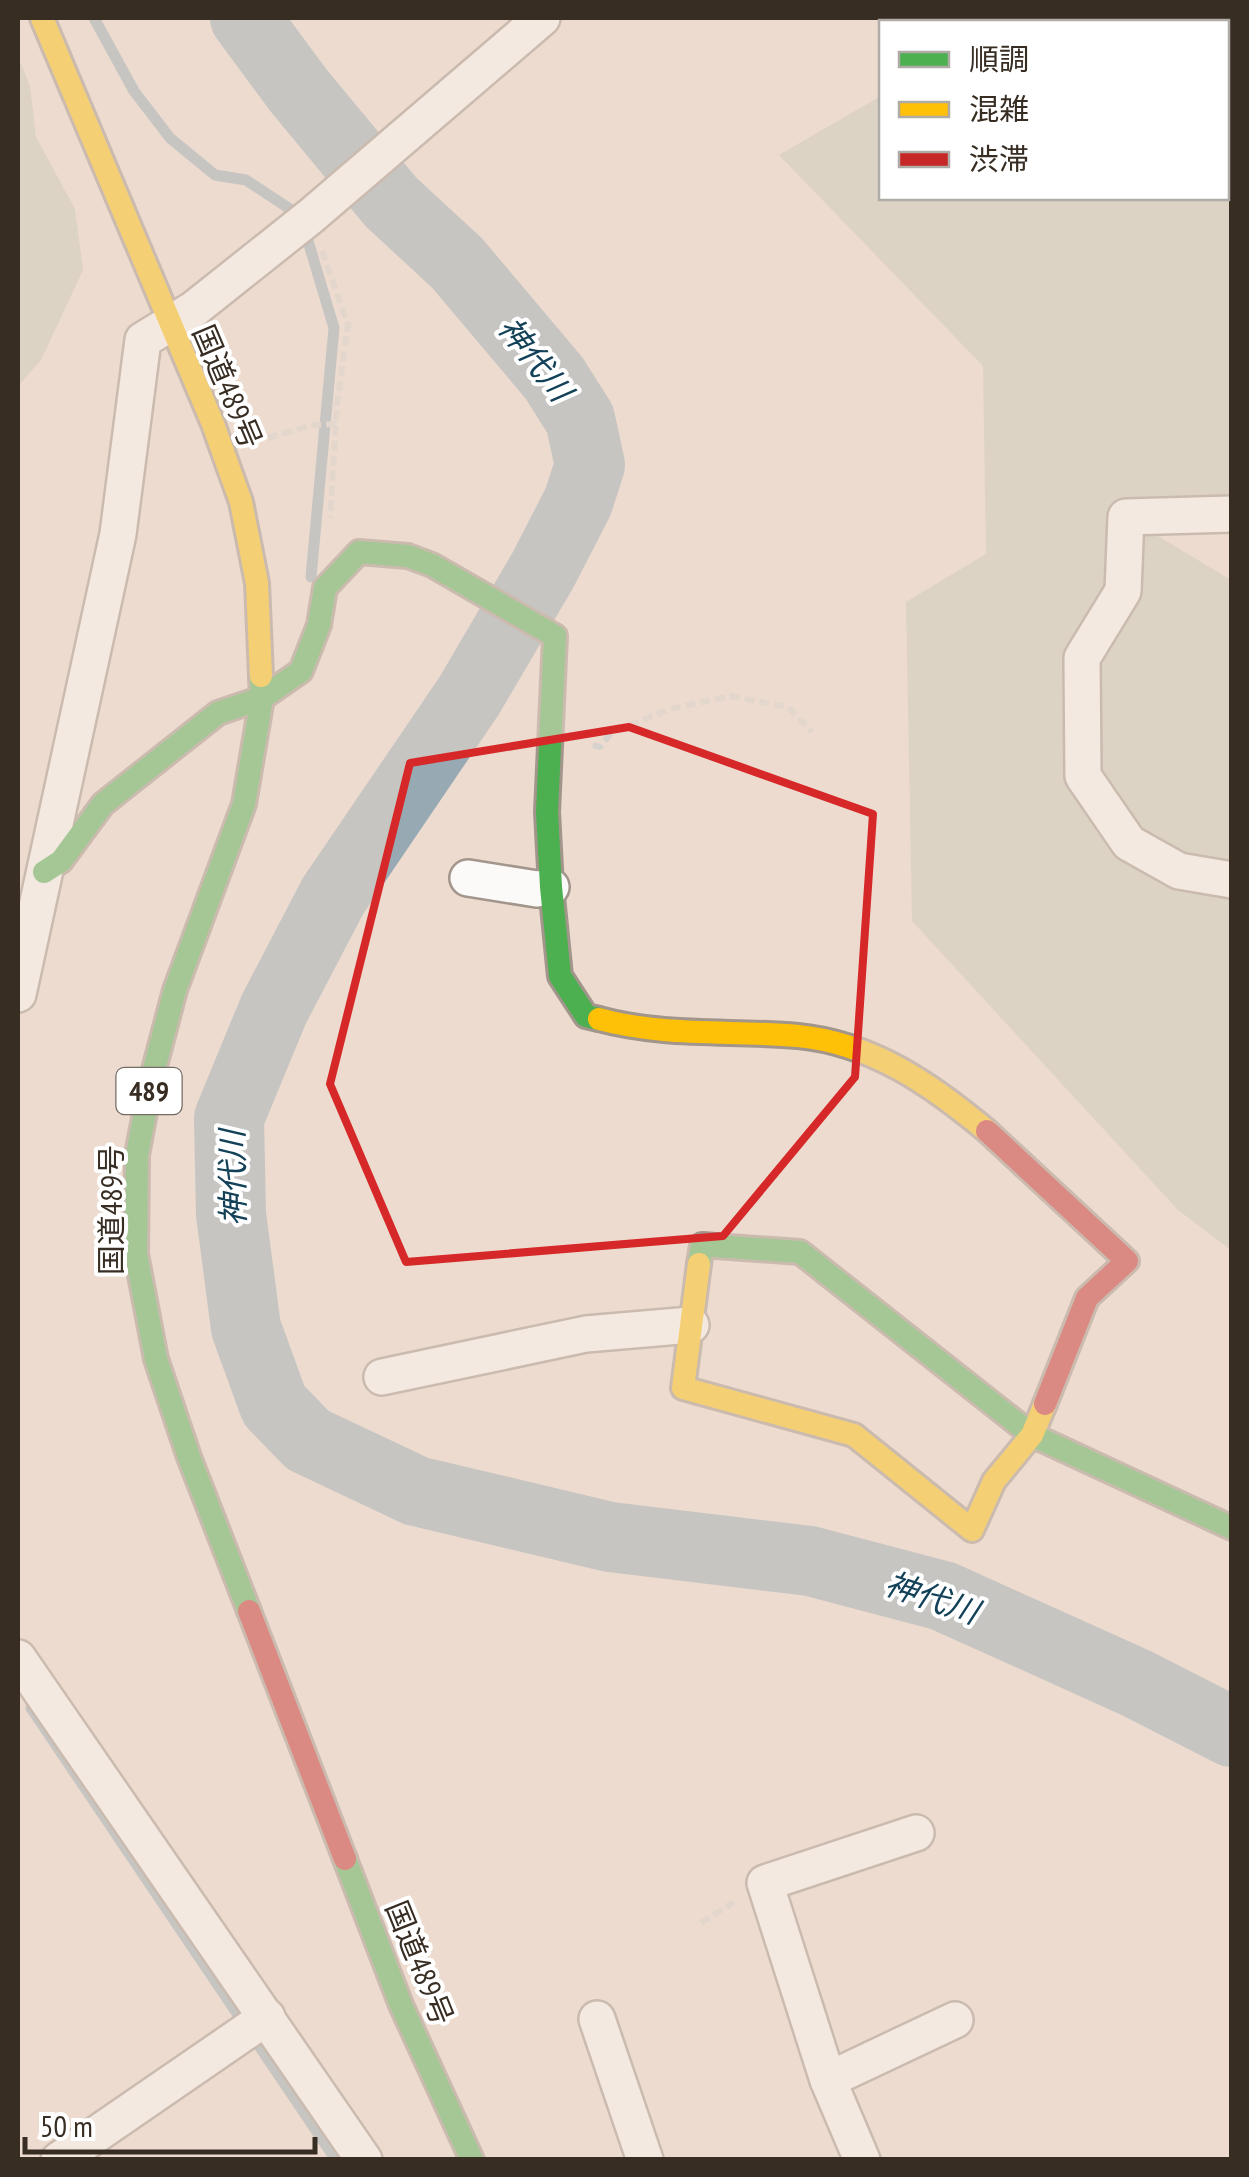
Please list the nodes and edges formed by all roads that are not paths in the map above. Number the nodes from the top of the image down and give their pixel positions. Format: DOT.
graph roads {
  1 [pos="42,18"];
  2 [pos="542,18"];
  3 [pos="168,322"];
  4 [pos="1232,514"];
  5 [pos="262,698"];
  6 [pos="44,872"];
  7 [pos="468,878"];
  8 [pos="1232,880"];
  9 [pos="552,887"];
  10 [pos="18,994"];
  11 [pos="691,1324"];
  12 [pos="382,1377"];
  13 [pos="1032,1435"];
  14 [pos="1232,1528"];
  15 [pos="18,1658"];
  16 [pos="916,1833"];
  17 [pos="266,2017"];
  18 [pos="596,2019"];
  19 [pos="955,2020"];
  20 [pos="828,2080"];
  21 [pos="360,2158"];
  22 [pos="59,2160"];
  23 [pos="472,2160"];
  24 [pos="645,2160"];
  25 [pos="862,2160"];
  1 -- 3 [label="main road, 国道489号 / 489"];
  2 -- 3 [label="street"];
  3 -- 5 [label="main road, 国道489号 / 489"];
  3 -- 6 [label="street"];
  4 -- 8 [label="street"];
  5 -- 6 [label="main road"];
  5 -- 9 [label="main road"];
  5 -- 23 [label="main road, 国道489号 / 489"];
  6 -- 10 [label="street"];
  7 -- 9 [label="street"];
  9 -- 13 [label="main road"];
  11 -- 12 [label="street"];
  11 -- 13 [label="main road"];
  11 -- 13 [label="main road"];
  13 -- 14 [label="main road"];
  15 -- 17 [label="street"];
  16 -- 20 [label="street"];
  17 -- 21 [label="street"];
  17 -- 22 [label="street"];
  18 -- 24 [label="street"];
  19 -- 20 [label="street"];
  20 -- 25 [label="street"];
}
